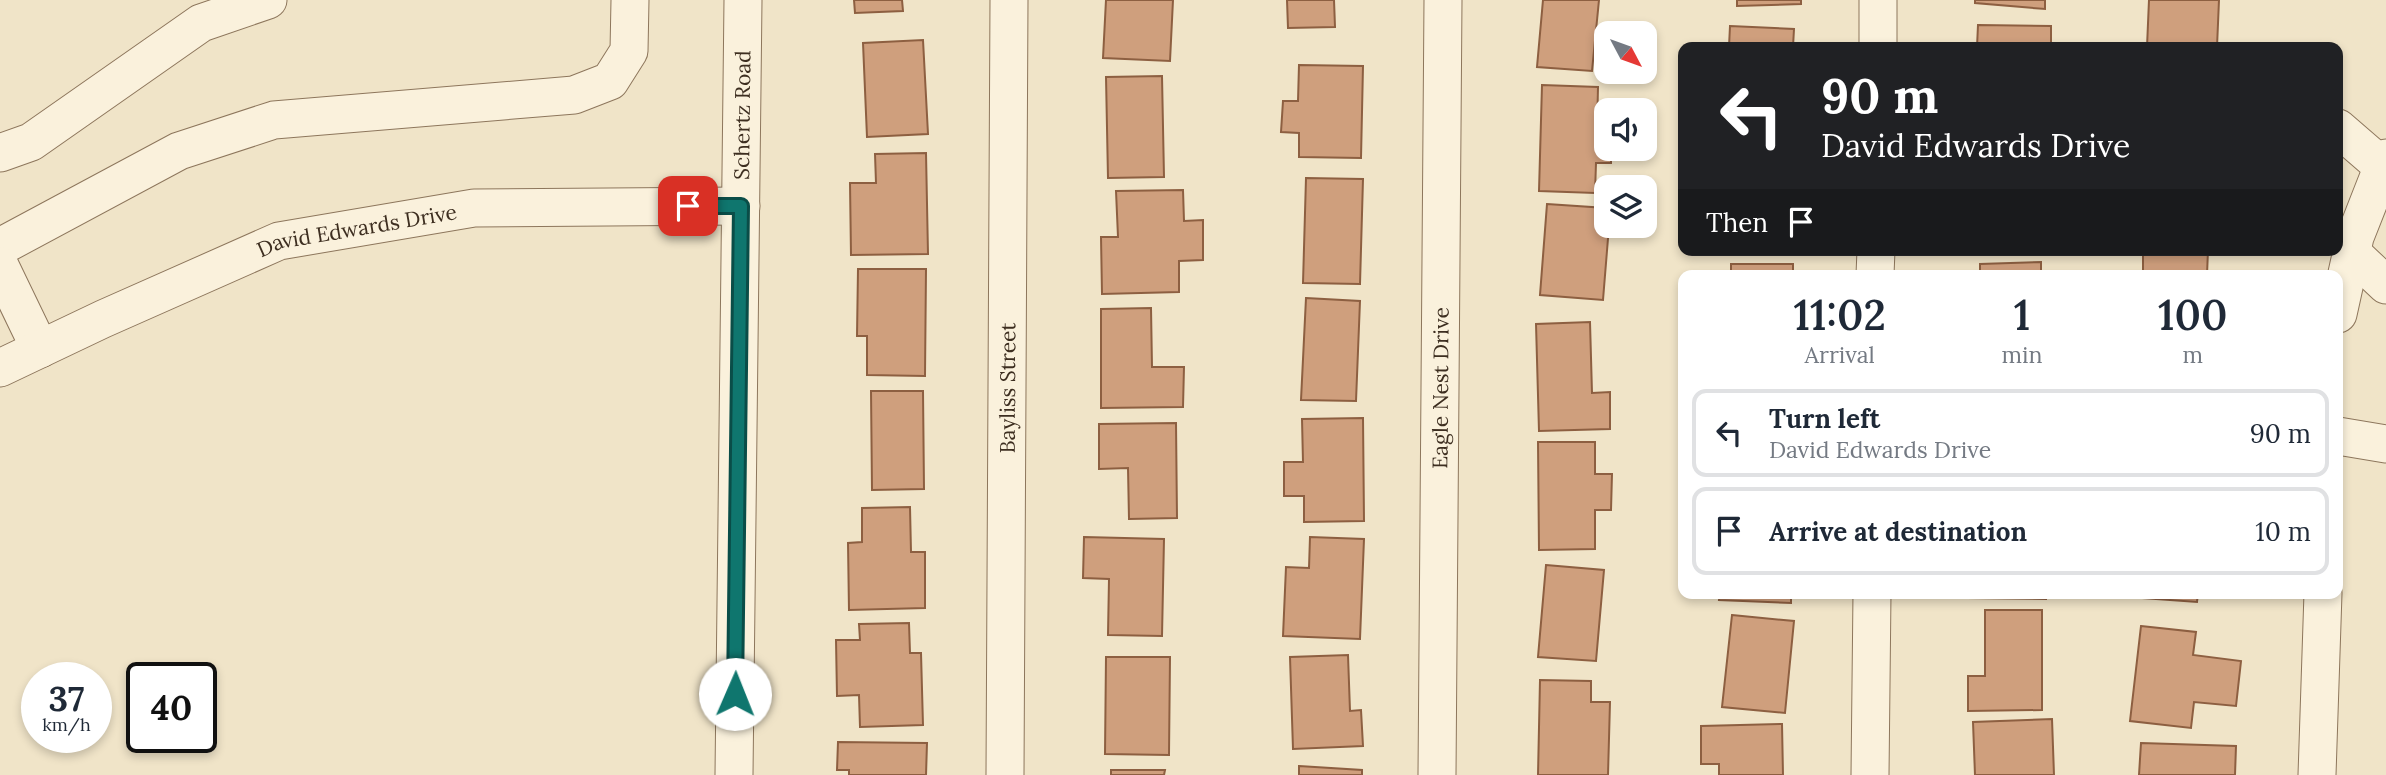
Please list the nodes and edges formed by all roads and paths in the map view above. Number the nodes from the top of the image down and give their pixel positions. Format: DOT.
graph roads {
  1 [pos="268,0"];
  2 [pos="630,0"];
  3 [pos="743,0"];
  4 [pos="1009,0"];
  5 [pos="1443,0"];
  6 [pos="1878,0"];
  7 [pos="1878,42"];
  8 [pos="2343,132"];
  9 [pos="0,153"];
  10 [pos="2384,162"];
  11 [pos="741,206"];
  12 [pos="0,247"];
  13 [pos="2351,253"];
  14 [pos="0,266"];
  15 [pos="2386,285"];
  16 [pos="2343,291"];
  17 [pos="40,349"];
  18 [pos="0,368"];
  19 [pos="2343,437"];
  20 [pos="2386,444"];
  21 [pos="1872,599"];
  22 [pos="2323,599"];
  23 [pos="734,775"];
  24 [pos="1004,775"];
  25 [pos="1437,775"];
  26 [pos="1870,775"];
  27 [pos="2317,775"];
  1 -- 9 [label="street"];
  2 -- 12 [label="street"];
  3 -- 11 [label="street, Schertz Road"];
  4 -- 24 [label="street, Bayliss Street"];
  5 -- 25 [label="street, Eagle Nest Drive"];
  6 -- 7 [label="street"];
  8 -- 10 [label="street"];
  10 -- 13 [label="street"];
  11 -- 17 [label="street, David Edwards Drive"];
  11 -- 23 [label="street, Schertz Road"];
  13 -- 15 [label="street"];
  13 -- 16 [label="street"];
  14 -- 17 [label="street"];
  17 -- 18 [label="street, David Edwards Drive"];
  19 -- 20 [label="street"];
  21 -- 26 [label="street"];
  22 -- 27 [label="street"];
}
